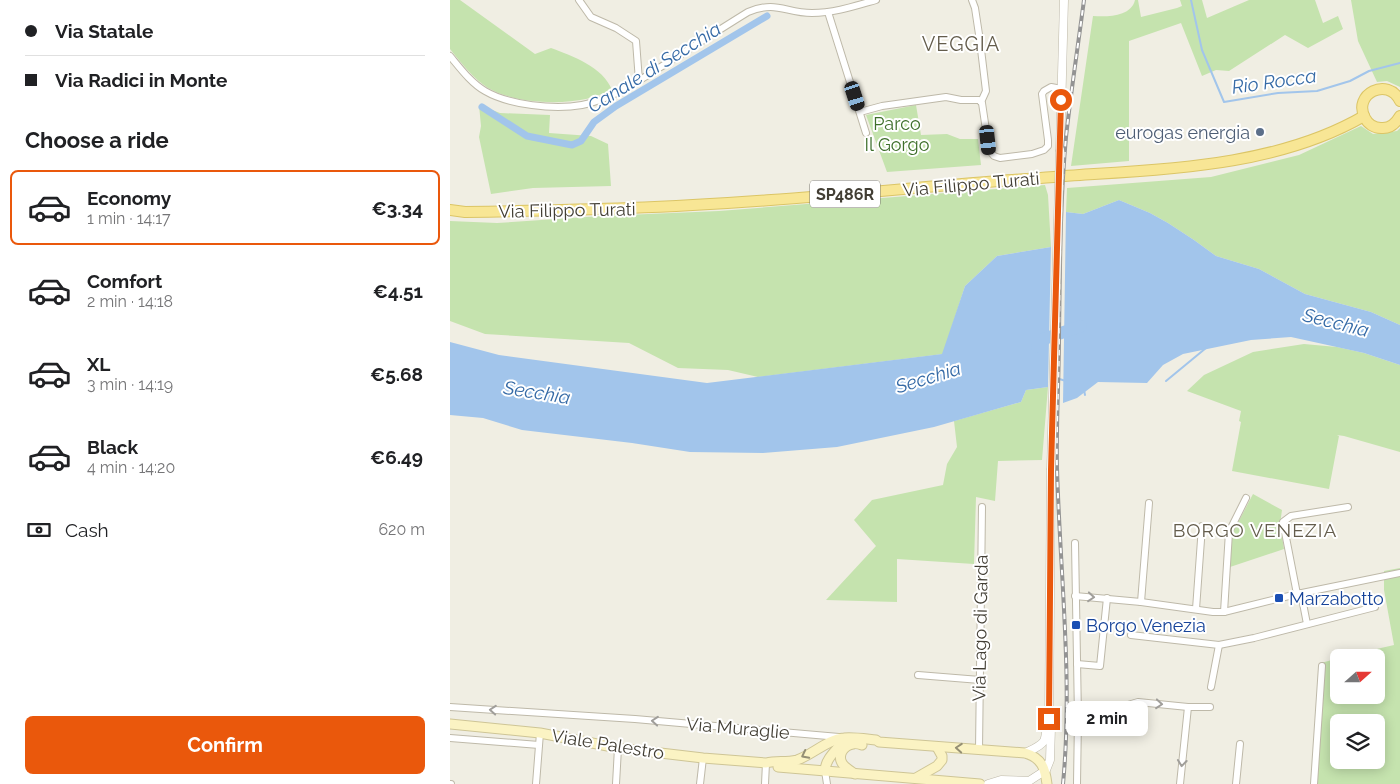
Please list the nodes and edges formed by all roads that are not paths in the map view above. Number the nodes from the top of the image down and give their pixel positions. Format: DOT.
graph roads {
  1 [pos="579,0"];
  2 [pos="876,0"];
  3 [pos="972,0"];
  4 [pos="1064,0"];
  5 [pos="828,12"];
  6 [pos="450,56"];
  7 [pos="639,80"];
  8 [pos="1062,89"];
  9 [pos="1398,95"];
  10 [pos="981,102"];
  11 [pos="860,112"];
  12 [pos="1364,116"];
  13 [pos="1400,116"];
  14 [pos="866,132"];
  15 [pos="450,210"];
  16 [pos="1246,498"];
  17 [pos="1149,503"];
  18 [pos="982,507"];
  19 [pos="1348,507"];
  20 [pos="1202,526"];
  21 [pos="1075,543"];
  22 [pos="1400,573"];
  23 [pos="1299,593"];
  24 [pos="1075,596"];
  25 [pos="1107,598"];
  26 [pos="1141,602"];
  27 [pos="1375,607"];
  28 [pos="1196,609"];
  29 [pos="1224,612"];
  30 [pos="1307,624"];
  31 [pos="1131,635"];
  32 [pos="1219,645"];
  33 [pos="1076,664"];
  34 [pos="1322,666"];
  35 [pos="918,675"];
  36 [pos="980,680"];
  37 [pos="1211,687"];
  38 [pos="450,707"];
  39 [pos="1188,707"];
  40 [pos="1210,707"];
  41 [pos="1078,718"];
  42 [pos="1049,722"];
  43 [pos="450,724"];
  44 [pos="540,733"];
  45 [pos="450,738"];
  46 [pos="843,738"];
  47 [pos="879,742"];
  48 [pos="1240,744"];
  49 [pos="908,745"];
  50 [pos="539,746"];
  51 [pos="937,747"];
  52 [pos="618,748"];
  53 [pos="979,750"];
  54 [pos="1025,753"];
  55 [pos="703,758"];
  56 [pos="766,763"];
  57 [pos="1046,770"];
  58 [pos="825,772"];
  59 [pos="855,774"];
  60 [pos="916,778"];
  61 [pos="896,780"];
  62 [pos="955,783"];
  63 [pos="536,784"];
  64 [pos="616,784"];
  65 [pos="700,784"];
  66 [pos="764,784"];
  67 [pos="827,784"];
  68 [pos="980,784"];
  69 [pos="988,784"];
  70 [pos="1047,784"];
  71 [pos="1075,784"];
  72 [pos="1180,784"];
  73 [pos="1236,784"];
  74 [pos="1314,784"];
  1 -- 7 [label="street"];
  2 -- 5 [label="street"];
  3 -- 10 [label="street"];
  4 -- 8 [label="street"];
  5 -- 7 [label="street"];
  5 -- 11 [label="street"];
  6 -- 7 [label="street"];
  8 -- 10 [label="street"];
  8 -- 42 [label="street, bridge"];
  9 -- 12 [label="main road"];
  10 -- 11 [label="street"];
  11 -- 14 [label="street"];
  12 -- 13 [label="main road"];
  12 -- 15 [label="main road, Via Filippo Turati / SP486R"];
  16 -- 29 [label="street"];
  17 -- 26 [label="street"];
  18 -- 36 [label="street, Via Lago di Garda"];
  19 -- 23 [label="street"];
  20 -- 28 [label="street"];
  21 -- 24 [label="street"];
  22 -- 23 [label="street"];
  23 -- 29 [label="street"];
  23 -- 30 [label="street"];
  24 -- 25 [label="street, one-way"];
  24 -- 33 [label="street"];
  25 -- 26 [label="street"];
  25 -- 33 [label="street"];
  26 -- 28 [label="street"];
  27 -- 30 [label="street"];
  28 -- 29 [label="street"];
  30 -- 32 [label="street"];
  31 -- 32 [label="street"];
  32 -- 37 [label="street"];
  33 -- 41 [label="street"];
  34 -- 74 [label="street"];
  35 -- 36 [label="street"];
  36 -- 53 [label="street, Via Lago di Garda"];
  46 -- 38 [label="street, Via Muraglie, one-way"];
  39 -- 40 [label="street"];
  41 -- 39 [label="street, one-way"];
  39 -- 72 [label="street, one-way"];
  41 -- 71 [label="street"];
  42 -- 54 [label="street"];
  42 -- 57 [label="street"];
  43 -- 44 [label="main road, Viale Palestro"];
  44 -- 50 [label="street"];
  44 -- 52 [label="main road, Viale Palestro"];
  45 -- 50 [label="street"];
  46 -- 47 [label="main road, Via Muraglie"];
  46 -- 56 [label="main road, Viale Palestro, one-way"];
  47 -- 49 [label="main road, Via Muraglie"];
  47 -- 58 [label="main road"];
  48 -- 73 [label="street"];
  49 -- 51 [label="main road, Via Muraglie"];
  49 -- 59 [label="main road"];
  50 -- 63 [label="street"];
  53 -- 51 [label="main road, Via Muraglie, one-way"];
  51 -- 60 [label="main road"];
  52 -- 55 [label="main road, Viale Palestro"];
  52 -- 64 [label="street"];
  53 -- 54 [label="main road, Via Muraglie"];
  54 -- 57 [label="main road"];
  55 -- 56 [label="main road, Viale Palestro"];
  55 -- 65 [label="street"];
  56 -- 58 [label="main road, Viale Palestro"];
  56 -- 66 [label="street"];
  57 -- 69 [label="street"];
  57 -- 70 [label="main road"];
  58 -- 59 [label="main road, Viale Palestro"];
  58 -- 67 [label="street"];
  59 -- 61 [label="main road, Viale Palestro"];
  60 -- 61 [label="main road, Viale Palestro"];
  60 -- 62 [label="main road, Viale Palestro"];
  62 -- 68 [label="main road, Viale Palestro"];
}
